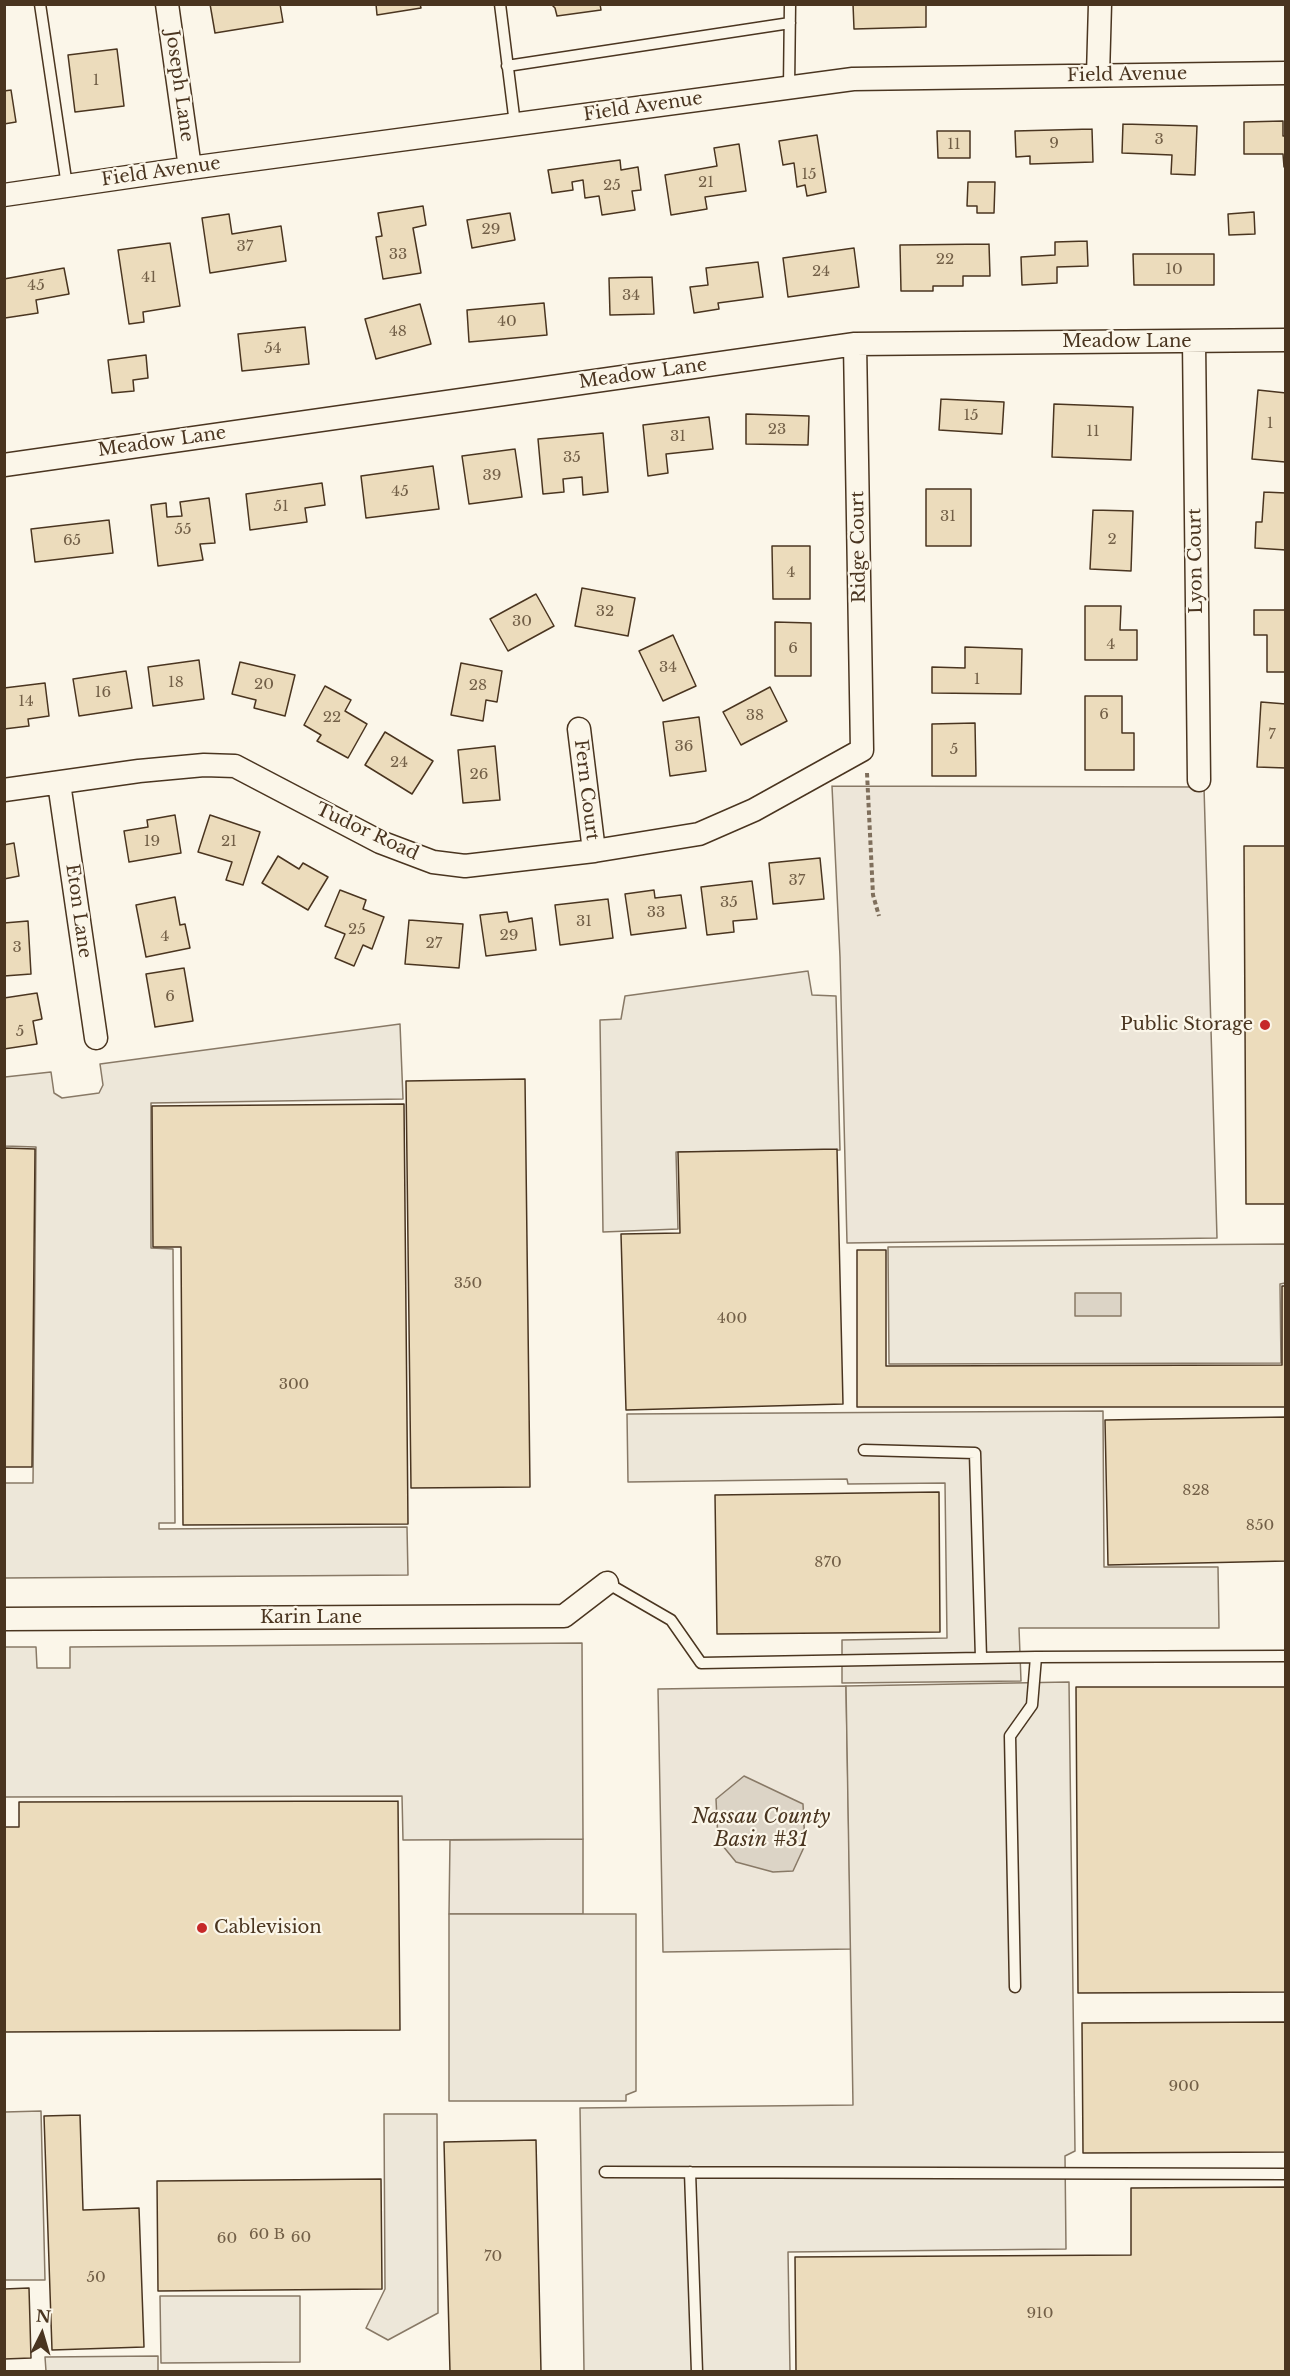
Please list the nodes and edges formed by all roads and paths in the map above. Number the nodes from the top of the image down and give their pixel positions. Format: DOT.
graph roads {
  1 [pos="40,4"];
  2 [pos="167,4"];
  3 [pos="500,4"];
  4 [pos="790,4"];
  5 [pos="1100,4"];
  6 [pos="790,23"];
  7 [pos="507,66"];
  8 [pos="1286,73"];
  9 [pos="1098,75"];
  10 [pos="789,88"];
  11 [pos="515,124"];
  12 [pos="190,168"];
  13 [pos="67,186"];
  14 [pos="4,195"];
  15 [pos="1286,340"];
  16 [pos="1194,341"];
  17 [pos="855,344"];
  18 [pos="4,465"];
  19 [pos="579,729"];
  20 [pos="862,750"];
  21 [pos="1199,780"];
  22 [pos="59,783"];
  23 [pos="4,790"];
  24 [pos="594,851"];
  25 [pos="879,916"];
  26 [pos="96,1038"];
  27 [pos="864,1450"];
  28 [pos="607,1583"];
  29 [pos="4,1619"];
  30 [pos="1286,1656"];
  31 [pos="1036,1657"];
  32 [pos="981,1658"];
  33 [pos="1015,1987"];
  34 [pos="605,2172"];
  35 [pos="690,2172"];
  36 [pos="1286,2174"];
  37 [pos="697,2372"];
  1 -- 13 [label="lane"];
  2 -- 12 [label="street, Joseph Lane"];
  3 -- 7 [label="lane"];
  4 -- 6 [label="lane"];
  5 -- 9 [label="street"];
  6 -- 7 [label="lane"];
  6 -- 10 [label="lane"];
  7 -- 11 [label="lane"];
  8 -- 9 [label="street, Field Avenue"];
  9 -- 10 [label="street, Field Avenue"];
  10 -- 11 [label="street, Field Avenue"];
  11 -- 12 [label="street, Field Avenue"];
  12 -- 13 [label="street, Field Avenue"];
  13 -- 14 [label="street, Field Avenue"];
  15 -- 16 [label="street, Meadow Lane"];
  16 -- 17 [label="street, Meadow Lane"];
  16 -- 21 [label="street, Lyon Court"];
  17 -- 18 [label="street, Meadow Lane"];
  17 -- 20 [label="street, Ridge Court"];
  19 -- 24 [label="street, Fern Court"];
  20 -- 24 [label="street, Tudor Road"];
  20 -- 25 [label="path"];
  22 -- 23 [label="street, Tudor Road"];
  22 -- 24 [label="street, Tudor Road"];
  22 -- 26 [label="street, Eton Lane"];
  27 -- 32 [label="lane"];
  28 -- 29 [label="street, Karin Lane"];
  28 -- 32 [label="lane"];
  30 -- 31 [label="lane"];
  31 -- 32 [label="lane"];
  31 -- 33 [label="lane"];
  34 -- 35 [label="lane"];
  35 -- 36 [label="lane"];
  35 -- 37 [label="lane"];
}
